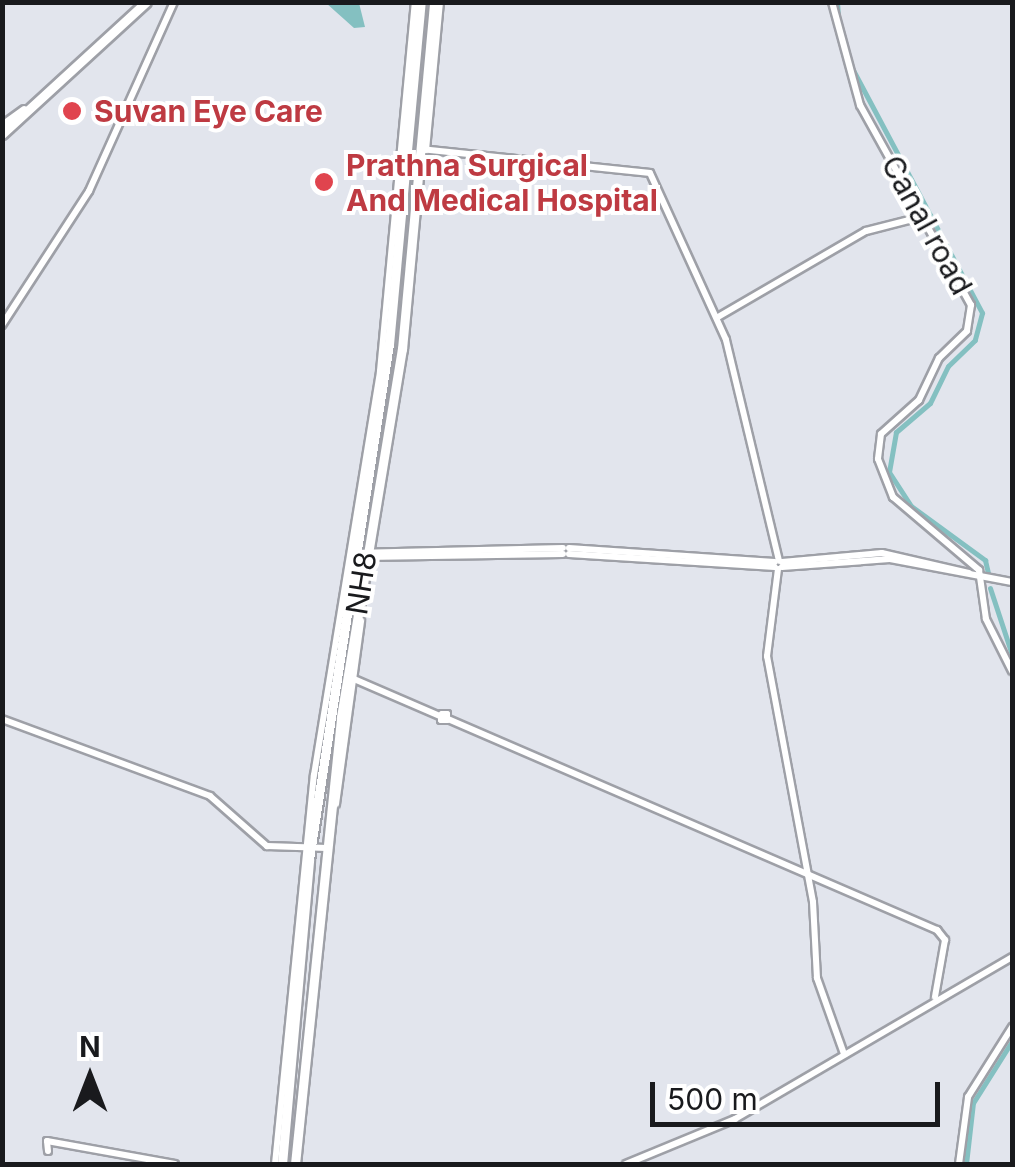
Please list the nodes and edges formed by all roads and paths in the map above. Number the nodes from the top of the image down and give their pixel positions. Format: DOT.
graph roads {
  1 [pos="142,2"];
  2 [pos="174,2"];
  3 [pos="418,2"];
  4 [pos="437,2"];
  5 [pos="832,2"];
  6 [pos="85,66"];
  7 [pos="2,126"];
  8 [pos="2,134"];
  9 [pos="424,150"];
  10 [pos="926,216"];
  11 [pos="717,314"];
  12 [pos="2,325"];
  13 [pos="368,554"];
  14 [pos="353,555"];
  15 [pos="778,565"];
  16 [pos="983,582"];
  17 [pos="1009,585"];
  18 [pos="1012,672"];
  19 [pos="350,677"];
  20 [pos="2,719"];
  21 [pos="336,804"];
  22 [pos="308,848"];
  23 [pos="327,848"];
  24 [pos="807,875"];
  25 [pos="1012,957"];
  26 [pos="935,997"];
  27 [pos="1012,1027"];
  28 [pos="844,1054"];
  29 [pos="48,1151"];
  30 [pos="175,1164"];
  31 [pos="278,1164"];
  32 [pos="295,1164"];
  33 [pos="626,1164"];
  34 [pos="959,1164"];
  1 -- 6 [label="main road"];
  2 -- 12 [label="street"];
  3 -- 14 [label="main road, NH8"];
  3 -- 22 [label="street"];
  4 -- 9 [label="main road, NH8"];
  5 -- 10 [label="street, Canal road"];
  6 -- 7 [label="main road"];
  6 -- 8 [label="main road"];
  9 -- 11 [label="street"];
  9 -- 13 [label="main road, NH8"];
  10 -- 11 [label="street"];
  10 -- 16 [label="street, Canal road"];
  11 -- 15 [label="street"];
  13 -- 14 [label="street"];
  13 -- 15 [label="street"];
  13 -- 19 [label="main road, NH8"];
  14 -- 22 [label="main road, NH8"];
  15 -- 16 [label="street"];
  15 -- 24 [label="street"];
  16 -- 17 [label="street"];
  16 -- 18 [label="street, Canal road"];
  19 -- 21 [label="street"];
  19 -- 23 [label="main road, NH8"];
  19 -- 24 [label="street"];
  20 -- 22 [label="street"];
  22 -- 23 [label="street"];
  22 -- 31 [label="main road, NH8"];
  23 -- 32 [label="main road, NH8"];
  24 -- 26 [label="street"];
  24 -- 28 [label="street"];
  25 -- 26 [label="street"];
  26 -- 28 [label="street"];
  27 -- 34 [label="street"];
  28 -- 33 [label="street"];
  29 -- 30 [label="street"];
}
